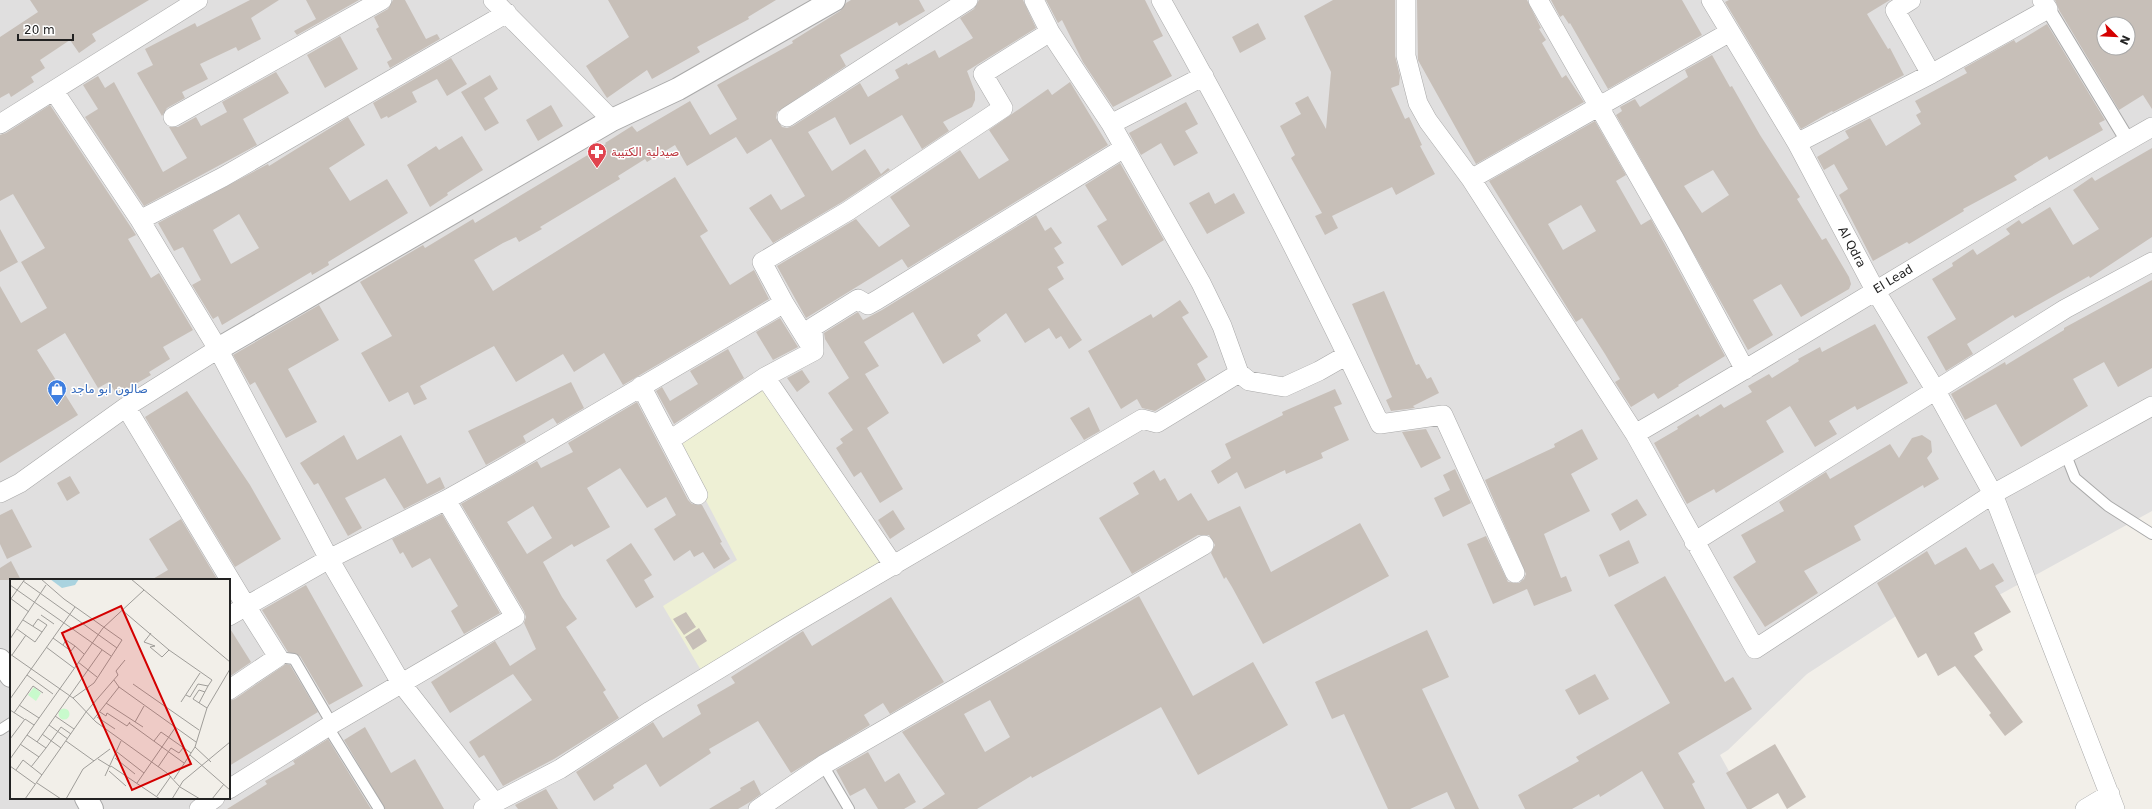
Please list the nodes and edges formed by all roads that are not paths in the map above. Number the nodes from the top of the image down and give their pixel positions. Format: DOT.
graph roads {
  1 [pos="198,0"];
  2 [pos="382,0"];
  3 [pos="493,0"];
  4 [pos="834,0"];
  5 [pos="968,0"];
  6 [pos="1034,0"];
  7 [pos="1161,0"];
  8 [pos="1406,0"];
  9 [pos="1538,0"];
  10 [pos="1711,0"];
  11 [pos="1911,0"];
  12 [pos="2045,5"];
  13 [pos="507,13"];
  14 [pos="1050,32"];
  15 [pos="1730,32"];
  16 [pos="1931,74"];
  17 [pos="1204,76"];
  18 [pos="54,91"];
  19 [pos="1599,106"];
  20 [pos="786,117"];
  21 [pos="173,118"];
  22 [pos="612,120"];
  23 [pos="0,124"];
  24 [pos="1111,124"];
  25 [pos="2152,127"];
  26 [pos="2128,141"];
  27 [pos="1797,143"];
  28 [pos="1124,148"];
  29 [pos="1471,179"];
  30 [pos="140,220"];
  31 [pos="2152,262"];
  32 [pos="1875,290"];
  33 [pos="784,303"];
  34 [pos="218,349"];
  35 [pos="814,351"];
  36 [pos="1347,355"];
  37 [pos="1746,370"];
  38 [pos="1238,373"];
  39 [pos="765,377"];
  40 [pos="641,386"];
  41 [pos="1936,391"];
  42 [pos="2152,406"];
  43 [pos="126,407"];
  44 [pos="1635,434"];
  45 [pos="670,440"];
  46 [pos="2066,455"];
  47 [pos="0,493"];
  48 [pos="1993,494"];
  49 [pos="698,495"];
  50 [pos="446,500"];
  51 [pos="2152,534"];
  52 [pos="1694,542"];
  53 [pos="1204,545"];
  54 [pos="329,559"];
  55 [pos="894,566"];
  56 [pos="1515,573"];
  57 [pos="230,579"];
  58 [pos="230,579"];
  59 [pos="246,606"];
  60 [pos="230,615"];
  61 [pos="278,656"];
  62 [pos="0,660"];
  63 [pos="10,675"];
  64 [pos="401,683"];
  65 [pos="230,689"];
  66 [pos="10,724"];
  67 [pos="330,725"];
  68 [pos="0,730"];
  69 [pos="823,765"];
  70 [pos="230,788"];
  71 [pos="87,799"];
  72 [pos="214,799"];
  73 [pos="2113,802"];
  74 [pos="489,806"];
  75 [pos="92,809"];
  76 [pos="199,809"];
  77 [pos="379,809"];
  78 [pos="758,809"];
  79 [pos="848,809"];
  80 [pos="2085,809"];
  1 -- 18 [label="street"];
  2 -- 21 [label="street"];
  3 -- 13 [label="street"];
  4 -- 22 [label="street"];
  5 -- 20 [label="street"];
  6 -- 14 [label="street"];
  7 -- 17 [label="street"];
  8 -- 29 [label="street"];
  9 -- 19 [label="street"];
  10 -- 15 [label="street, Al Qdra"];
  11 -- 16 [label="street"];
  12 -- 16 [label="street"];
  12 -- 26 [label="street"];
  13 -- 22 [label="street"];
  13 -- 30 [label="street"];
  14 -- 24 [label="street"];
  14 -- 33 [label="street"];
  15 -- 19 [label="street"];
  15 -- 27 [label="street, Al Qdra"];
  16 -- 27 [label="street"];
  17 -- 24 [label="street"];
  17 -- 36 [label="street"];
  18 -- 23 [label="street"];
  18 -- 30 [label="street"];
  19 -- 29 [label="street"];
  19 -- 37 [label="street"];
  22 -- 34 [label="street"];
  24 -- 28 [label="street"];
  25 -- 26 [label="street, El Lead"];
  26 -- 32 [label="street, El Lead"];
  27 -- 32 [label="street, Al Qdra"];
  28 -- 35 [label="street"];
  28 -- 38 [label="street"];
  29 -- 44 [label="street"];
  30 -- 34 [label="street"];
  31 -- 41 [label="street"];
  32 -- 37 [label="street, El Lead"];
  32 -- 41 [label="street, Al Qdra"];
  33 -- 35 [label="street"];
  33 -- 40 [label="street"];
  34 -- 43 [label="street"];
  34 -- 54 [label="street"];
  35 -- 39 [label="street"];
  36 -- 38 [label="street"];
  36 -- 56 [label="street"];
  37 -- 44 [label="street, El Lead"];
  38 -- 55 [label="street"];
  39 -- 45 [label="street"];
  39 -- 55 [label="street"];
  40 -- 45 [label="street"];
  40 -- 50 [label="street"];
  41 -- 48 [label="street, Al Qdra"];
  41 -- 52 [label="street"];
  42 -- 46 [label="street"];
  43 -- 47 [label="street"];
  43 -- 57 [label="street"];
  44 -- 52 [label="street"];
  45 -- 49 [label="street"];
  46 -- 48 [label="street"];
  46 -- 51 [label="lane"];
  48 -- 52 [label="street"];
  48 -- 73 [label="street, Al Qdra"];
  50 -- 54 [label="street"];
  50 -- 64 [label="street"];
  53 -- 69 [label="street"];
  54 -- 59 [label="street"];
  54 -- 64 [label="street"];
  55 -- 74 [label="street"];
  58 -- 59 [label="street"];
  59 -- 60 [label="street"];
  59 -- 61 [label="street"];
  61 -- 65 [label="street"];
  61 -- 67 [label="lane"];
  62 -- 63 [label="street"];
  64 -- 67 [label="street"];
  64 -- 74 [label="street"];
  66 -- 68 [label="lane"];
  67 -- 70 [label="street"];
  67 -- 77 [label="lane"];
  69 -- 78 [label="street"];
  69 -- 79 [label="lane"];
  71 -- 75 [label="street"];
  72 -- 76 [label="street"];
  73 -- 80 [label="street"];
}
